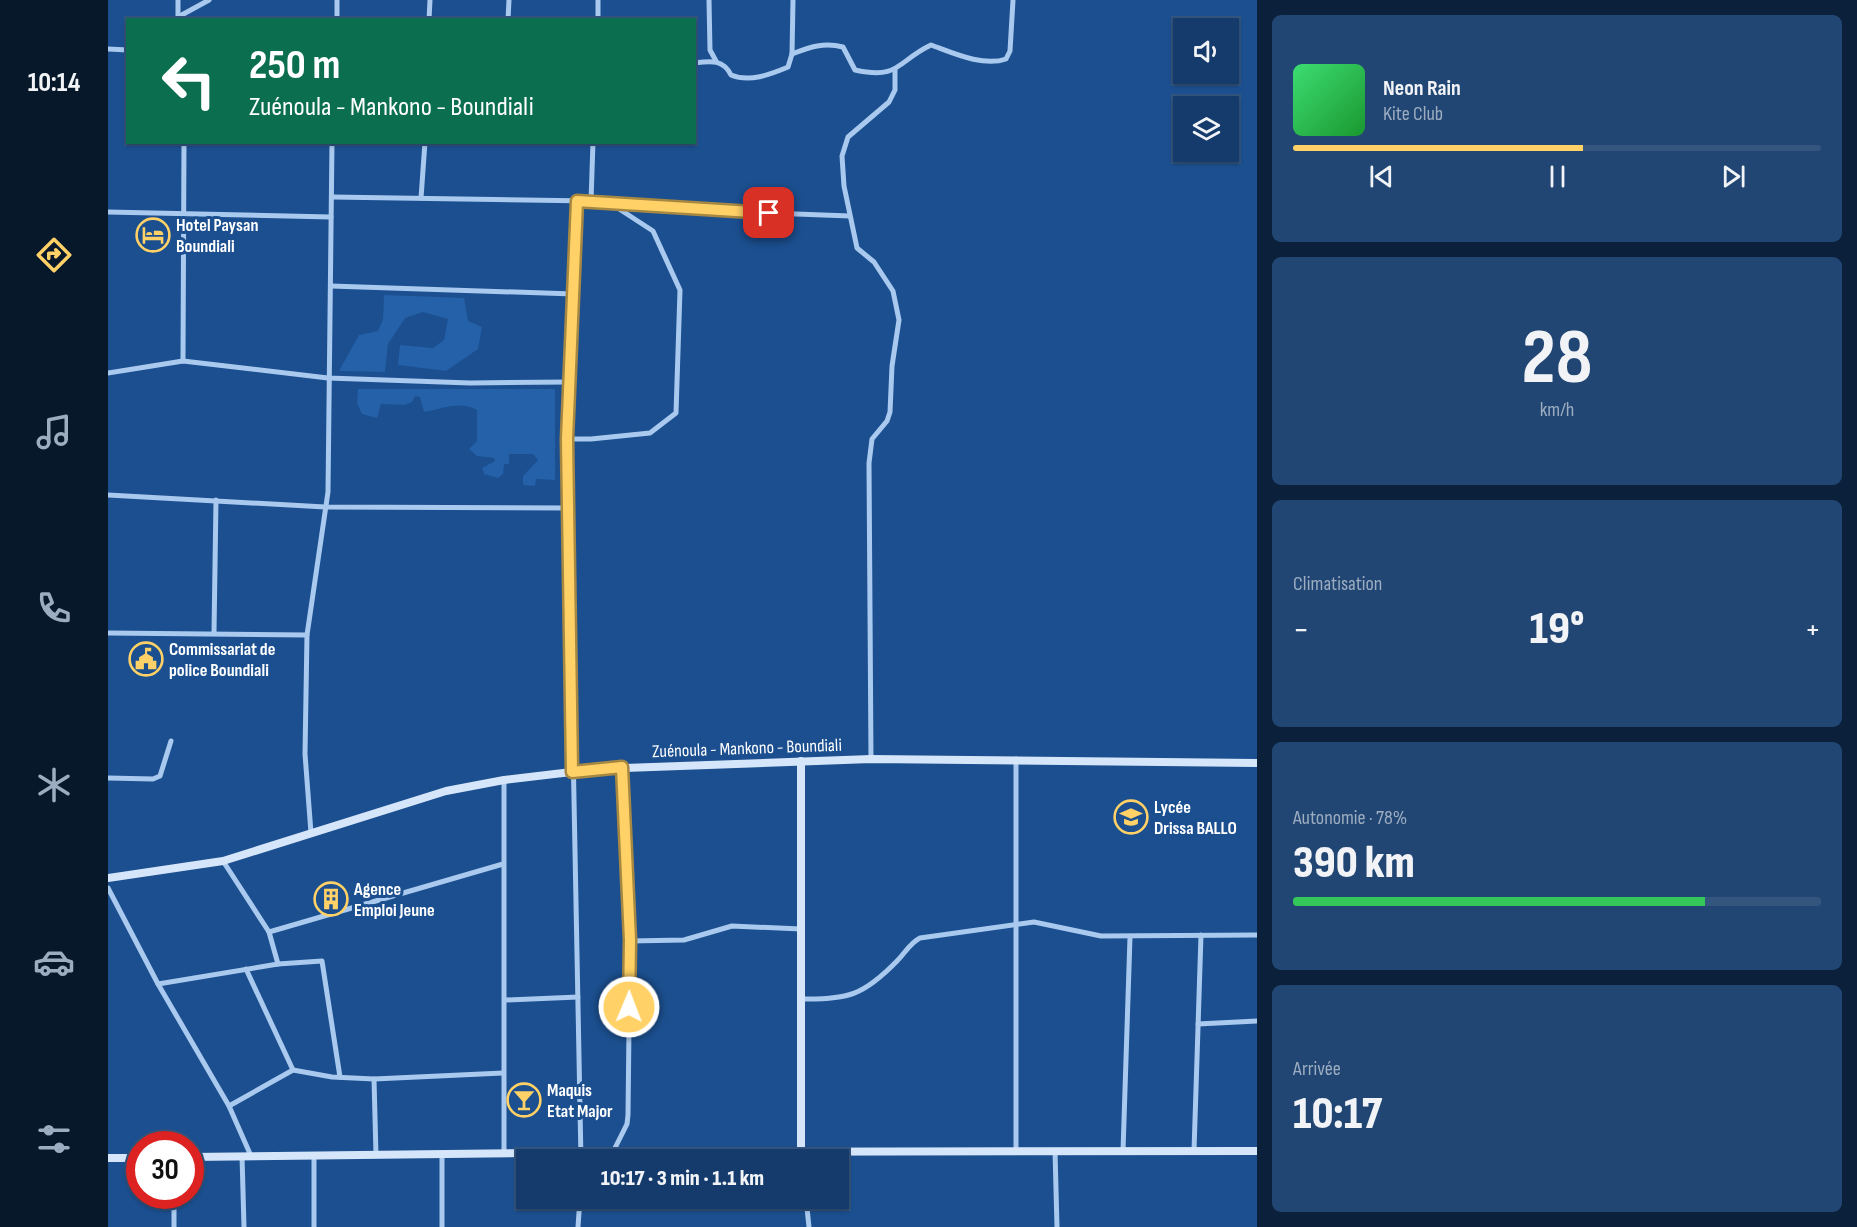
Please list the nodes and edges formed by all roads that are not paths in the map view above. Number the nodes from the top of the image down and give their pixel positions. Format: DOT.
graph roads {
  1 [pos="178,0"];
  2 [pos="208,0"];
  3 [pos="337,0"];
  4 [pos="430,0"];
  5 [pos="509,0"];
  6 [pos="598,0"];
  7 [pos="709,0"];
  8 [pos="793,0"];
  9 [pos="1013,0"];
  10 [pos="178,18"];
  11 [pos="337,18"];
  12 [pos="429,18"];
  13 [pos="508,18"];
  14 [pos="598,18"];
  15 [pos="108,49"];
  16 [pos="126,50"];
  17 [pos="792,54"];
  18 [pos="716,61"];
  19 [pos="696,63"];
  20 [pos="895,70"];
  21 [pos="184,144"];
  22 [pos="332,144"];
  23 [pos="425,144"];
  24 [pos="593,144"];
  25 [pos="332,197"];
  26 [pos="421,198"];
  27 [pos="577,201"];
  28 [pos="591,201"];
  29 [pos="609,203"];
  30 [pos="108,213"];
  31 [pos="184,214"];
  32 [pos="850,216"];
  33 [pos="331,217"];
  34 [pos="331,286"];
  35 [pos="574,294"];
  36 [pos="183,361"];
  37 [pos="108,373"];
  38 [pos="328,378"];
  39 [pos="568,382"];
  40 [pos="567,439"];
  41 [pos="108,495"];
  42 [pos="216,500"];
  43 [pos="325,507"];
  44 [pos="570,508"];
  45 [pos="108,633"];
  46 [pos="214,633"];
  47 [pos="308,635"];
  48 [pos="171,741"];
  49 [pos="870,759"];
  50 [pos="1016,759"];
  51 [pos="801,761"];
  52 [pos="1257,763"];
  53 [pos="622,767"];
  54 [pos="572,772"];
  55 [pos="108,778"];
  56 [pos="504,780"];
  57 [pos="311,833"];
  58 [pos="223,861"];
  59 [pos="503,864"];
  60 [pos="108,878"];
  61 [pos="108,888"];
  62 [pos="1014,927"];
  63 [pos="801,929"];
  64 [pos="269,932"];
  65 [pos="1201,935"];
  66 [pos="1257,935"];
  67 [pos="1130,937"];
  68 [pos="630,940"];
  69 [pos="278,964"];
  70 [pos="246,969"];
  71 [pos="158,984"];
  72 [pos="578,997"];
  73 [pos="801,999"];
  74 [pos="506,1000"];
  75 [pos="1257,1021"];
  76 [pos="1198,1024"];
  77 [pos="293,1070"];
  78 [pos="503,1073"];
  79 [pos="340,1077"];
  80 [pos="374,1079"];
  81 [pos="229,1106"];
  82 [pos="581,1149"];
  83 [pos="614,1149"];
  84 [pos="801,1149"];
  85 [pos="1016,1151"];
  86 [pos="1055,1151"];
  87 [pos="1123,1151"];
  88 [pos="1194,1151"];
  89 [pos="1257,1151"];
  90 [pos="442,1154"];
  91 [pos="504,1154"];
  92 [pos="516,1154"];
  93 [pos="376,1155"];
  94 [pos="849,1155"];
  95 [pos="247,1156"];
  96 [pos="314,1156"];
  97 [pos="204,1157"];
  98 [pos="108,1158"];
  99 [pos="126,1158"];
  100 [pos="174,1209"];
  101 [pos="580,1209"];
  102 [pos="807,1209"];
  103 [pos="174,1227"];
  104 [pos="244,1227"];
  105 [pos="314,1227"];
  106 [pos="442,1227"];
  107 [pos="579,1227"];
  108 [pos="809,1227"];
  109 [pos="1057,1227"];
  1 -- 10 [label="street"];
  2 -- 10 [label="street"];
  3 -- 11 [label="street"];
  4 -- 12 [label="street"];
  5 -- 13 [label="street"];
  6 -- 14 [label="street"];
  7 -- 18 [label="street"];
  8 -- 17 [label="street"];
  9 -- 20 [label="street"];
  15 -- 16 [label="street"];
  17 -- 18 [label="street"];
  17 -- 20 [label="street"];
  18 -- 19 [label="street"];
  20 -- 32 [label="street"];
  21 -- 31 [label="street"];
  22 -- 25 [label="street"];
  23 -- 26 [label="street"];
  24 -- 28 [label="street"];
  25 -- 26 [label="street"];
  25 -- 33 [label="street"];
  26 -- 27 [label="street"];
  27 -- 28 [label="street"];
  27 -- 35 [label="street"];
  28 -- 29 [label="street"];
  29 -- 32 [label="street"];
  29 -- 40 [label="street"];
  30 -- 31 [label="street"];
  31 -- 33 [label="street"];
  31 -- 36 [label="street"];
  32 -- 49 [label="street"];
  33 -- 34 [label="street"];
  34 -- 35 [label="street"];
  34 -- 38 [label="street"];
  35 -- 39 [label="street"];
  36 -- 37 [label="street"];
  36 -- 38 [label="street"];
  38 -- 39 [label="street"];
  38 -- 43 [label="street"];
  39 -- 40 [label="street"];
  40 -- 44 [label="street"];
  41 -- 42 [label="street"];
  42 -- 43 [label="street"];
  42 -- 46 [label="street"];
  43 -- 44 [label="street"];
  43 -- 47 [label="street"];
  44 -- 54 [label="street"];
  45 -- 46 [label="street"];
  46 -- 47 [label="street"];
  47 -- 57 [label="street"];
  48 -- 55 [label="street"];
  49 -- 50 [label="street, Zuénoula - Mankono - Boundiali"];
  49 -- 51 [label="street, Zuénoula - Mankono - Boundiali"];
  50 -- 52 [label="street, Zuénoula - Mankono - Boundiali"];
  50 -- 62 [label="street"];
  51 -- 53 [label="street, Zuénoula - Mankono - Boundiali"];
  51 -- 63 [label="street"];
  53 -- 54 [label="street, Zuénoula - Mankono - Boundiali"];
  53 -- 68 [label="street"];
  54 -- 56 [label="street, Zuénoula - Mankono - Boundiali"];
  54 -- 72 [label="street"];
  56 -- 57 [label="street, Zuénoula - Mankono - Boundiali"];
  56 -- 59 [label="street"];
  57 -- 58 [label="street, Zuénoula - Mankono - Boundiali"];
  58 -- 60 [label="street, Zuénoula - Mankono - Boundiali"];
  58 -- 64 [label="street"];
  59 -- 64 [label="street"];
  59 -- 74 [label="street"];
  61 -- 71 [label="street"];
  62 -- 67 [label="street"];
  62 -- 73 [label="street"];
  62 -- 85 [label="street"];
  63 -- 68 [label="street"];
  63 -- 73 [label="street"];
  64 -- 69 [label="street"];
  65 -- 66 [label="street"];
  65 -- 67 [label="street"];
  65 -- 76 [label="street"];
  67 -- 87 [label="street"];
  68 -- 83 [label="street"];
  69 -- 70 [label="street"];
  69 -- 79 [label="street"];
  70 -- 71 [label="street"];
  70 -- 77 [label="street"];
  71 -- 81 [label="street"];
  72 -- 74 [label="street"];
  72 -- 82 [label="street"];
  73 -- 84 [label="street"];
  74 -- 78 [label="street"];
  75 -- 76 [label="street"];
  76 -- 88 [label="street"];
  77 -- 79 [label="street"];
  77 -- 81 [label="street"];
  78 -- 80 [label="street"];
  78 -- 91 [label="street"];
  79 -- 80 [label="street"];
  80 -- 93 [label="street"];
  81 -- 95 [label="street"];
  85 -- 86 [label="street"];
  85 -- 94 [label="street"];
  86 -- 87 [label="street"];
  86 -- 109 [label="street"];
  87 -- 88 [label="street"];
  88 -- 89 [label="street"];
  90 -- 91 [label="street"];
  90 -- 93 [label="street"];
  90 -- 106 [label="street"];
  91 -- 92 [label="street"];
  93 -- 96 [label="street"];
  95 -- 96 [label="street"];
  95 -- 97 [label="street"];
  95 -- 104 [label="street"];
  96 -- 105 [label="street"];
  98 -- 99 [label="street"];
  100 -- 103 [label="street"];
  101 -- 107 [label="street"];
  102 -- 108 [label="street"];
}
